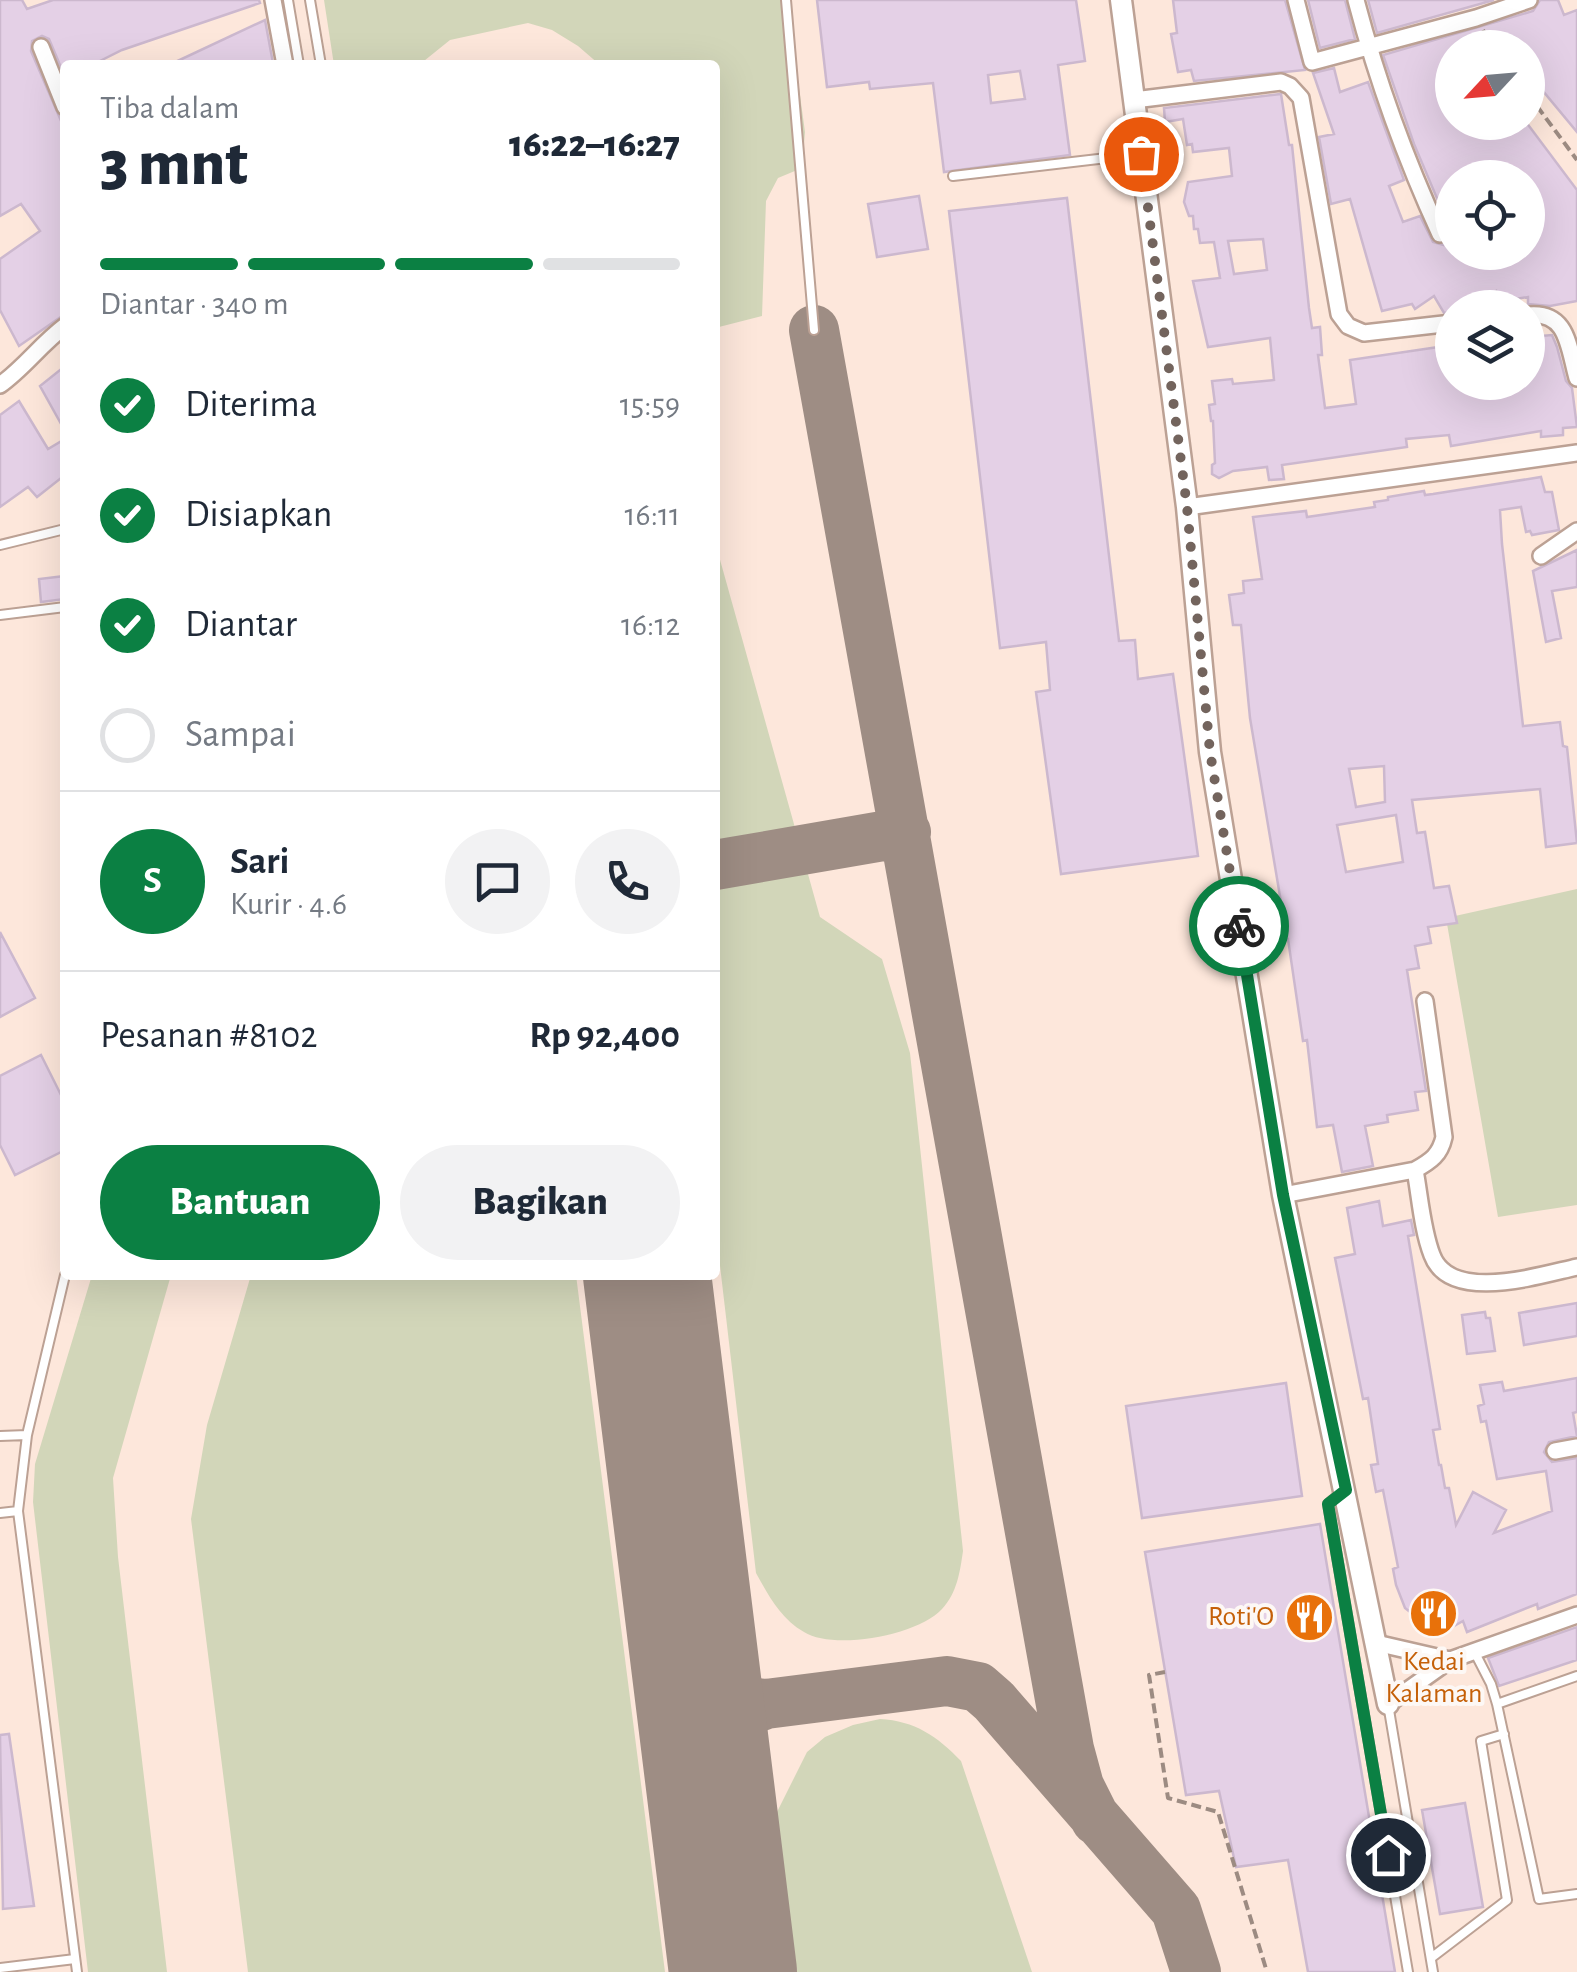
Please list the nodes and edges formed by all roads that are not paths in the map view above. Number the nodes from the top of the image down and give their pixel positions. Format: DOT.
graph roads {
  1 [pos="274,0"];
  2 [pos="288,0"];
  3 [pos="310,0"];
  4 [pos="786,0"];
  5 [pos="1120,0"];
  6 [pos="1296,0"];
  7 [pos="1356,0"];
  8 [pos="1468,0"];
  9 [pos="1529,0"];
  10 [pos="1476,18"];
  11 [pos="1368,46"];
  12 [pos="41,47"];
  13 [pos="285,60"];
  14 [pos="298,60"];
  15 [pos="320,60"];
  16 [pos="60,94"];
  17 [pos="1134,100"];
  18 [pos="1141,154"];
  19 [pos="953,176"];
  20 [pos="1435,223"];
  21 [pos="1545,314"];
  22 [pos="1435,325"];
  23 [pos="60,330"];
  24 [pos="814,330"];
  25 [pos="1577,378"];
  26 [pos="0,385"];
  27 [pos="1577,453"];
  28 [pos="1187,507"];
  29 [pos="60,530"];
  30 [pos="1577,531"];
  31 [pos="0,545"];
  32 [pos="1541,556"];
  33 [pos="60,609"];
  34 [pos="0,615"];
  35 [pos="1425,1002"];
  36 [pos="1415,1170"];
  37 [pos="1283,1195"];
  38 [pos="1577,1268"];
  39 [pos="64,1280"];
  40 [pos="27,1435"];
  41 [pos="0,1436"];
  42 [pos="1577,1447"];
  43 [pos="1555,1451"];
  44 [pos="1346,1490"];
  45 [pos="18,1510"];
  46 [pos="0,1513"];
  47 [pos="1577,1615"];
  48 [pos="1376,1642"];
  49 [pos="1474,1651"];
  50 [pos="1450,1660"];
  51 [pos="1577,1676"];
  52 [pos="1388,1704"];
  53 [pos="1497,1704"];
  54 [pos="1504,1734"];
  55 [pos="1577,1894"];
  56 [pos="1431,1958"];
  57 [pos="75,1959"];
  58 [pos="0,1968"];
  59 [pos="76,1972"];
  60 [pos="1408,1972"];
  61 [pos="1433,1972"];
  1 -- 13 [label="street"];
  2 -- 14 [label="lane"];
  3 -- 15 [label="lane"];
  4 -- 24 [label="lane"];
  5 -- 17 [label="main road"];
  6 -- 11 [label="street"];
  7 -- 11 [label="street"];
  8 -- 10 [label="street"];
  9 -- 10 [label="street"];
  10 -- 11 [label="street"];
  11 -- 20 [label="street"];
  12 -- 16 [label="street"];
  17 -- 18 [label="main road"];
  17 -- 22 [label="street"];
  18 -- 19 [label="lane"];
  18 -- 28 [label="main road"];
  21 -- 25 [label="street"];
  23 -- 26 [label="street"];
  27 -- 28 [label="street"];
  28 -- 37 [label="main road"];
  29 -- 31 [label="lane"];
  30 -- 32 [label="street"];
  33 -- 34 [label="lane"];
  35 -- 36 [label="street"];
  36 -- 37 [label="street"];
  36 -- 38 [label="street"];
  37 -- 44 [label="main road"];
  39 -- 40 [label="lane"];
  40 -- 41 [label="lane"];
  40 -- 45 [label="lane"];
  42 -- 43 [label="street"];
  44 -- 48 [label="main road"];
  44 -- 60 [label="lane"];
  45 -- 46 [label="lane"];
  45 -- 57 [label="lane"];
  47 -- 49 [label="street"];
  48 -- 50 [label="street"];
  48 -- 52 [label="main road"];
  49 -- 50 [label="street"];
  49 -- 53 [label="lane"];
  50 -- 52 [label="street"];
  51 -- 53 [label="lane"];
  52 -- 56 [label="lane"];
  53 -- 54 [label="lane"];
  54 -- 55 [label="lane"];
  54 -- 56 [label="lane"];
  56 -- 61 [label="lane"];
  57 -- 58 [label="lane"];
  57 -- 59 [label="lane"];
}
